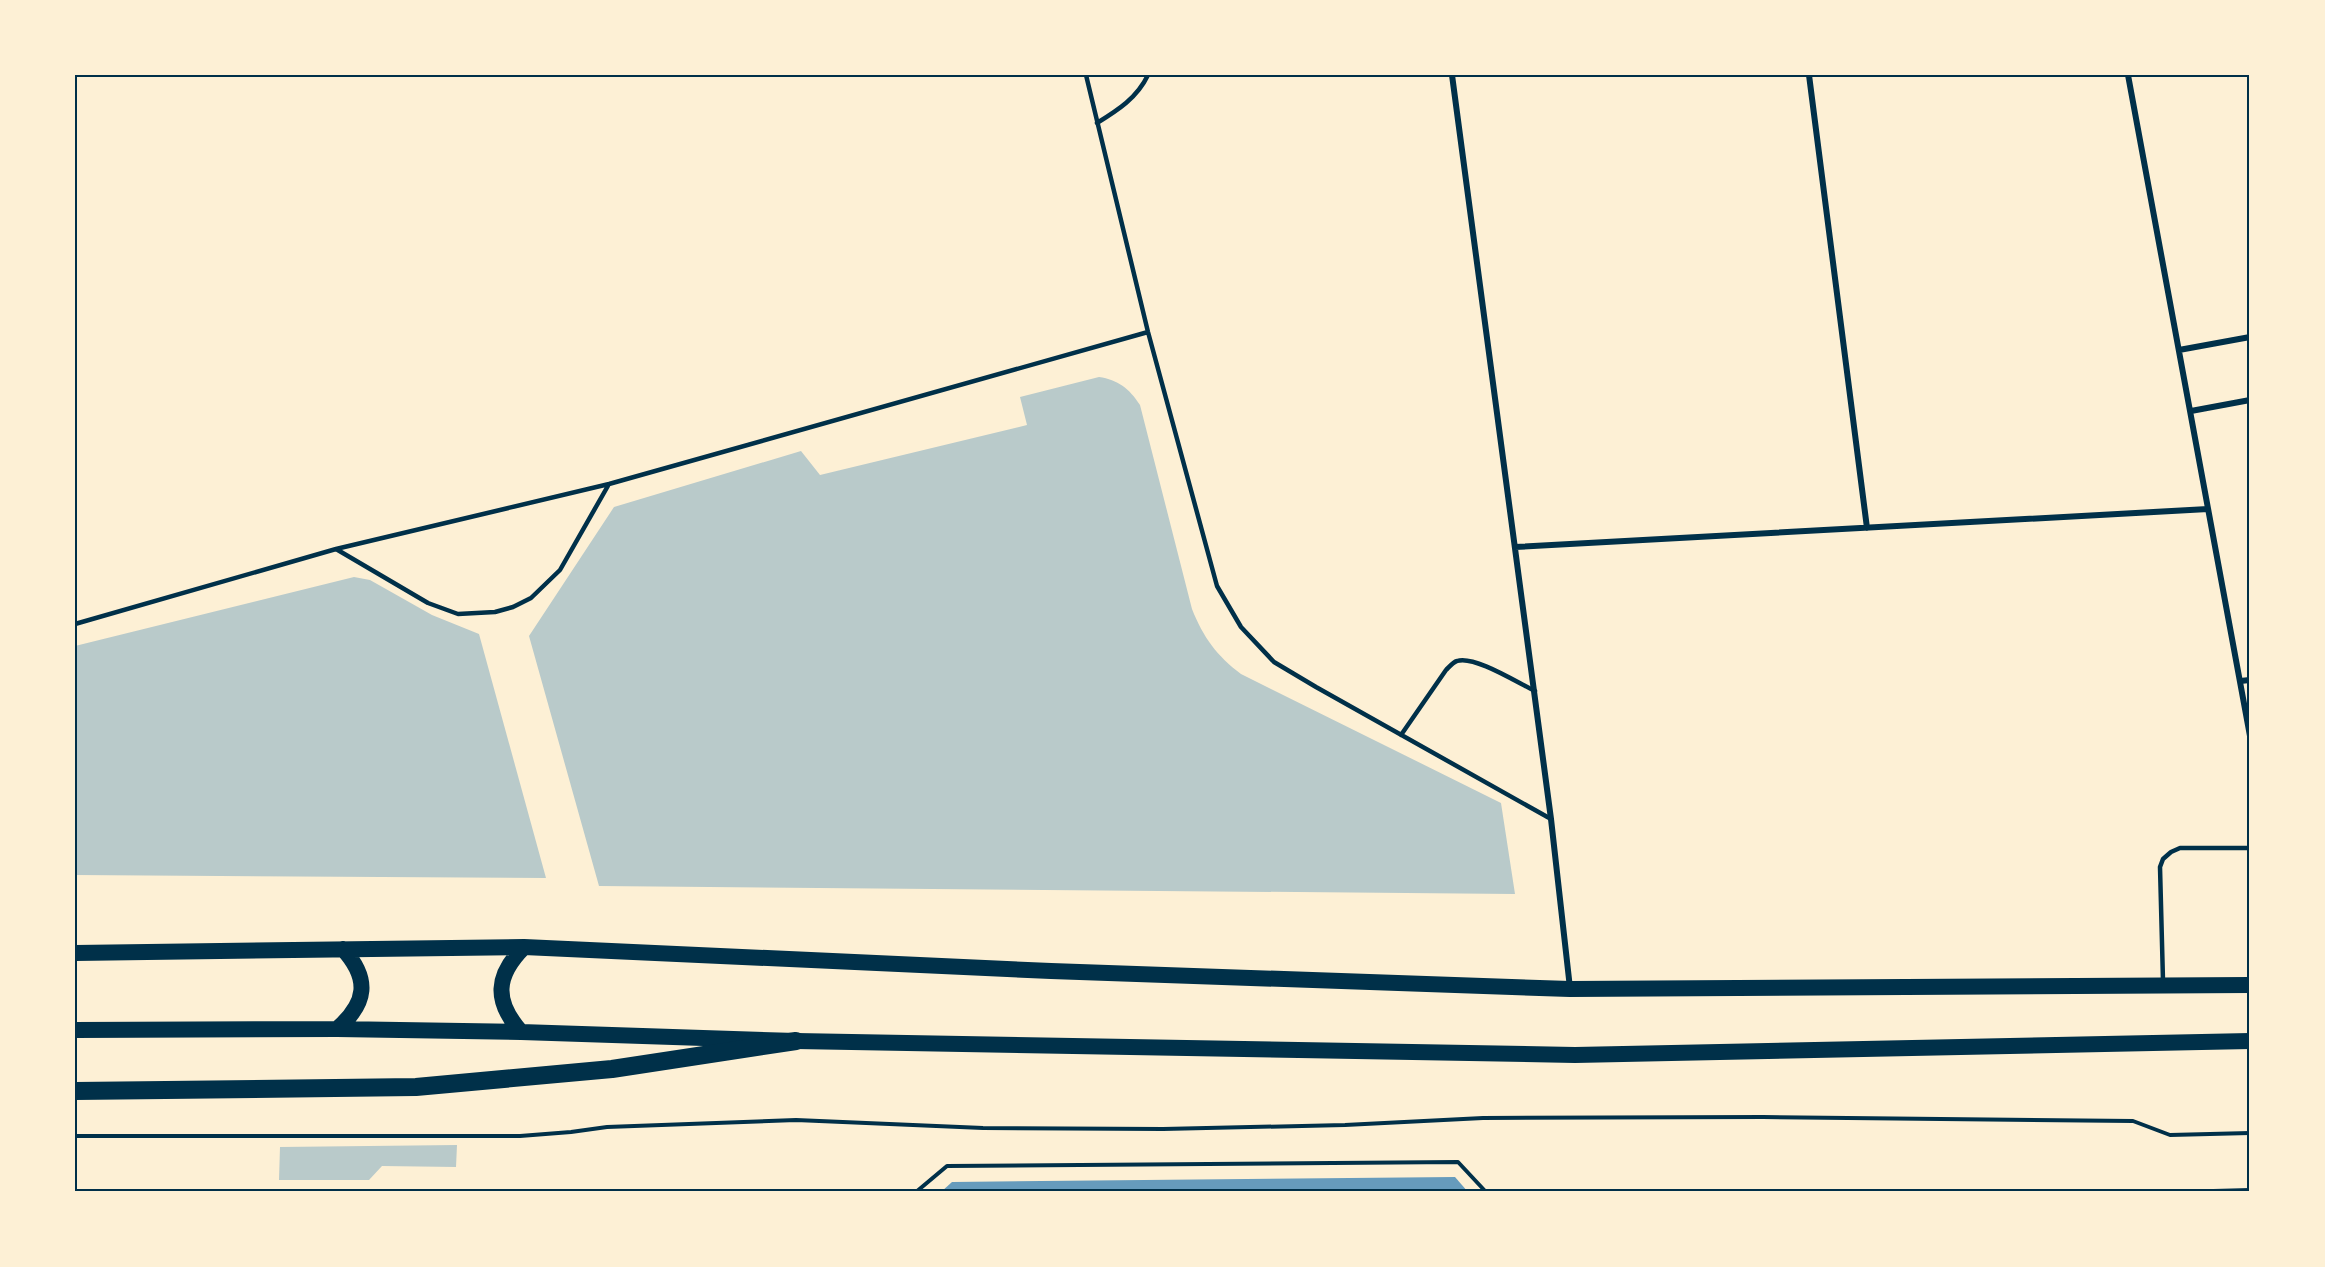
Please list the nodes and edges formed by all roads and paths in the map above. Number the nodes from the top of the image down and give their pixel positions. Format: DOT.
graph roads {
  1 [pos="1086,75"];
  2 [pos="1148,75"];
  3 [pos="1452,75"];
  4 [pos="1809,75"];
  5 [pos="2128,75"];
  6 [pos="1097,123"];
  7 [pos="1148,332"];
  8 [pos="2250,337"];
  9 [pos="2179,350"];
  10 [pos="2250,400"];
  11 [pos="2191,411"];
  12 [pos="609,484"];
  13 [pos="2208,509"];
  14 [pos="1867,528"];
  15 [pos="1515,547"];
  16 [pos="336,549"];
  17 [pos="75,624"];
  18 [pos="2250,680"];
  19 [pos="2240,681"];
  20 [pos="1535,691"];
  21 [pos="1401,735"];
  22 [pos="2250,736"];
  23 [pos="1551,819"];
  24 [pos="2250,848"];
  25 [pos="524,947"];
  26 [pos="343,949"];
  27 [pos="75,953"];
  28 [pos="2250,985"];
  29 [pos="2163,987"];
  30 [pos="1570,988"];
  31 [pos="337,1029"];
  32 [pos="75,1030"];
  33 [pos="521,1032"];
  34 [pos="796,1041"];
  35 [pos="2250,1041"];
  36 [pos="78,1091"];
  37 [pos="2250,1132"];
  38 [pos="75,1136"];
  39 [pos="2250,1190"];
  40 [pos="916,1192"];
  41 [pos="1486,1192"];
  42 [pos="2177,1192"];
  1 -- 6 [label="lane"];
  2 -- 6 [label="lane"];
  3 -- 15 [label="street"];
  4 -- 14 [label="street"];
  5 -- 9 [label="street"];
  6 -- 7 [label="lane"];
  7 -- 12 [label="lane"];
  7 -- 21 [label="lane"];
  8 -- 9 [label="street"];
  9 -- 11 [label="street"];
  10 -- 11 [label="street"];
  11 -- 13 [label="street"];
  12 -- 16 [label="lane"];
  12 -- 16 [label="lane"];
  13 -- 14 [label="street"];
  13 -- 19 [label="street"];
  14 -- 15 [label="street"];
  15 -- 20 [label="street"];
  16 -- 17 [label="lane"];
  18 -- 19 [label="street"];
  19 -- 22 [label="street"];
  20 -- 21 [label="lane"];
  20 -- 23 [label="street"];
  21 -- 23 [label="lane"];
  23 -- 30 [label="street"];
  24 -- 29 [label="lane"];
  25 -- 26 [label="highway"];
  25 -- 30 [label="highway"];
  25 -- 33 [label="highway"];
  26 -- 27 [label="highway"];
  26 -- 31 [label="highway"];
  28 -- 29 [label="highway"];
  29 -- 30 [label="highway"];
  31 -- 32 [label="highway"];
  31 -- 33 [label="highway"];
  33 -- 34 [label="highway"];
  34 -- 35 [label="highway"];
  34 -- 36 [label="highway"];
  37 -- 38 [label="path"];
  39 -- 42 [label="path"];
  40 -- 41 [label="path"];
}
